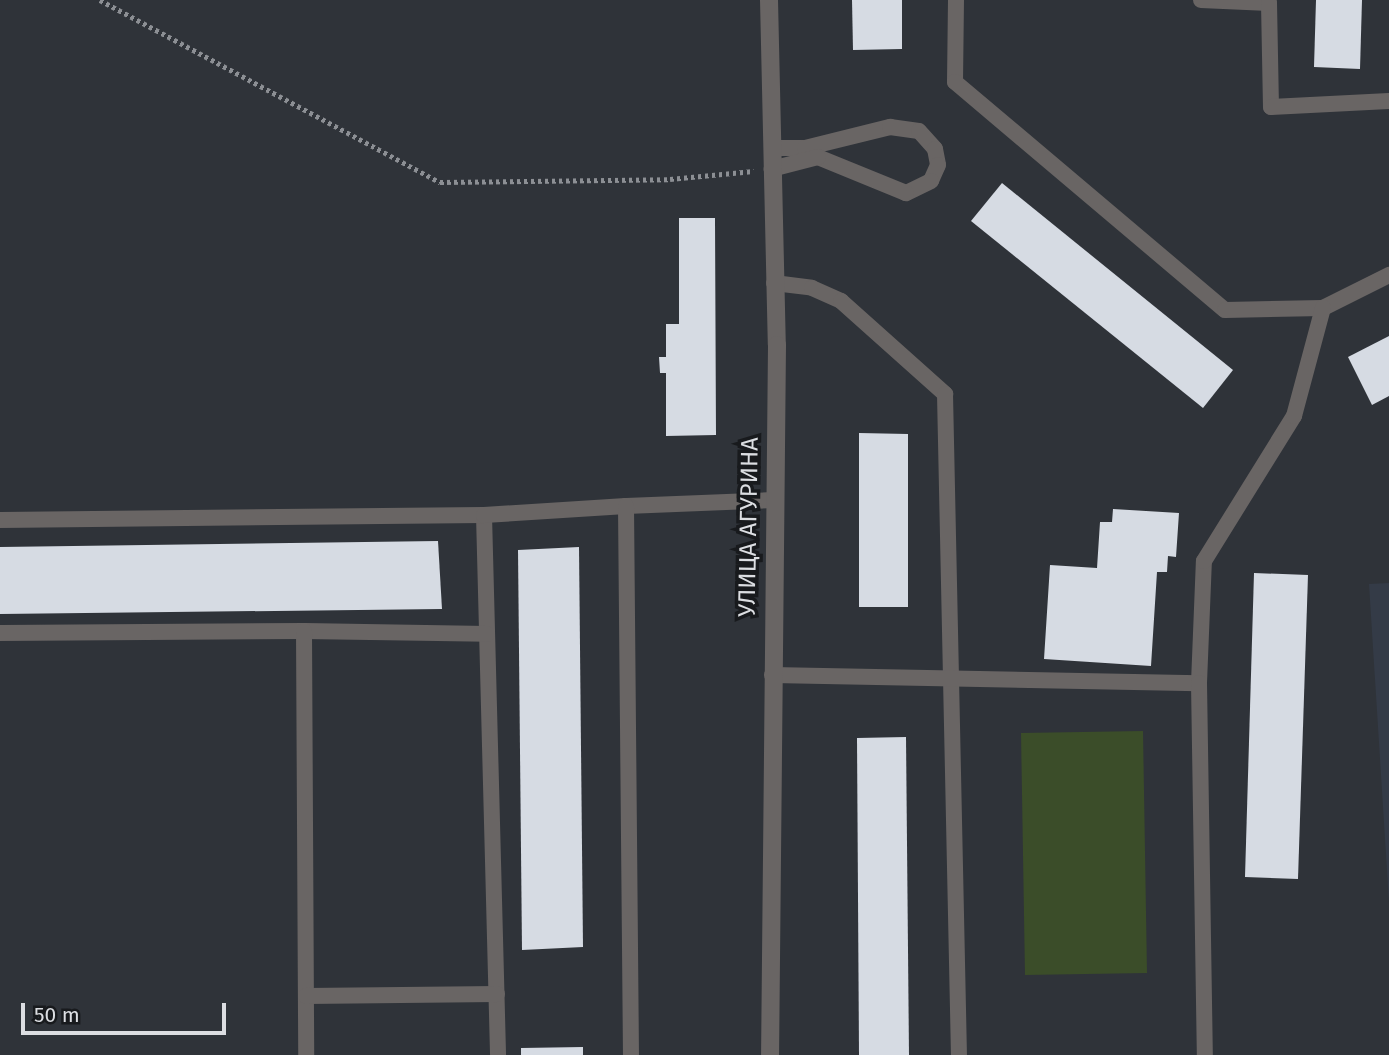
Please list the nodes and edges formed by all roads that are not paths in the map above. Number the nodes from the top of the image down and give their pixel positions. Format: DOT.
graph roads {
  1 [pos="769,0"];
  2 [pos="956,0"];
  3 [pos="1201,0"];
  4 [pos="1389,100"];
  5 [pos="772,148"];
  6 [pos="772,169"];
  7 [pos="1389,275"];
  8 [pos="774,283"];
  9 [pos="1323,308"];
  10 [pos="773,500"];
  11 [pos="626,506"];
  12 [pos="484,515"];
  13 [pos="0,520"];
  14 [pos="304,631"];
  15 [pos="0,633"];
  16 [pos="487,634"];
  17 [pos="772,675"];
  18 [pos="950,678"];
  19 [pos="1199,683"];
  20 [pos="497,993"];
  21 [pos="306,996"];
  22 [pos="306,1055"];
  23 [pos="498,1055"];
  24 [pos="631,1055"];
  25 [pos="771,1055"];
  26 [pos="959,1055"];
  27 [pos="1205,1055"];
  1 -- 5 [label="street, УЛИЦА АГУРИНА"];
  2 -- 9 [label="lane"];
  3 -- 4 [label="lane"];
  5 -- 6 [label="street, УЛИЦА АГУРИНА"];
  5 -- 6 [label="lane"];
  6 -- 8 [label="street, УЛИЦА АГУРИНА"];
  7 -- 9 [label="lane"];
  8 -- 10 [label="street, УЛИЦА АГУРИНА"];
  8 -- 18 [label="lane"];
  9 -- 19 [label="lane"];
  10 -- 11 [label="lane"];
  10 -- 17 [label="street, УЛИЦА АГУРИНА"];
  11 -- 12 [label="lane"];
  11 -- 24 [label="lane"];
  12 -- 13 [label="lane"];
  12 -- 16 [label="lane"];
  14 -- 15 [label="lane"];
  14 -- 16 [label="lane"];
  14 -- 21 [label="lane"];
  16 -- 20 [label="lane"];
  17 -- 18 [label="lane"];
  17 -- 25 [label="street, УЛИЦА АГУРИНА"];
  18 -- 19 [label="lane"];
  18 -- 26 [label="lane"];
  19 -- 27 [label="lane"];
  20 -- 21 [label="lane"];
  20 -- 23 [label="lane"];
  21 -- 22 [label="lane"];
}
